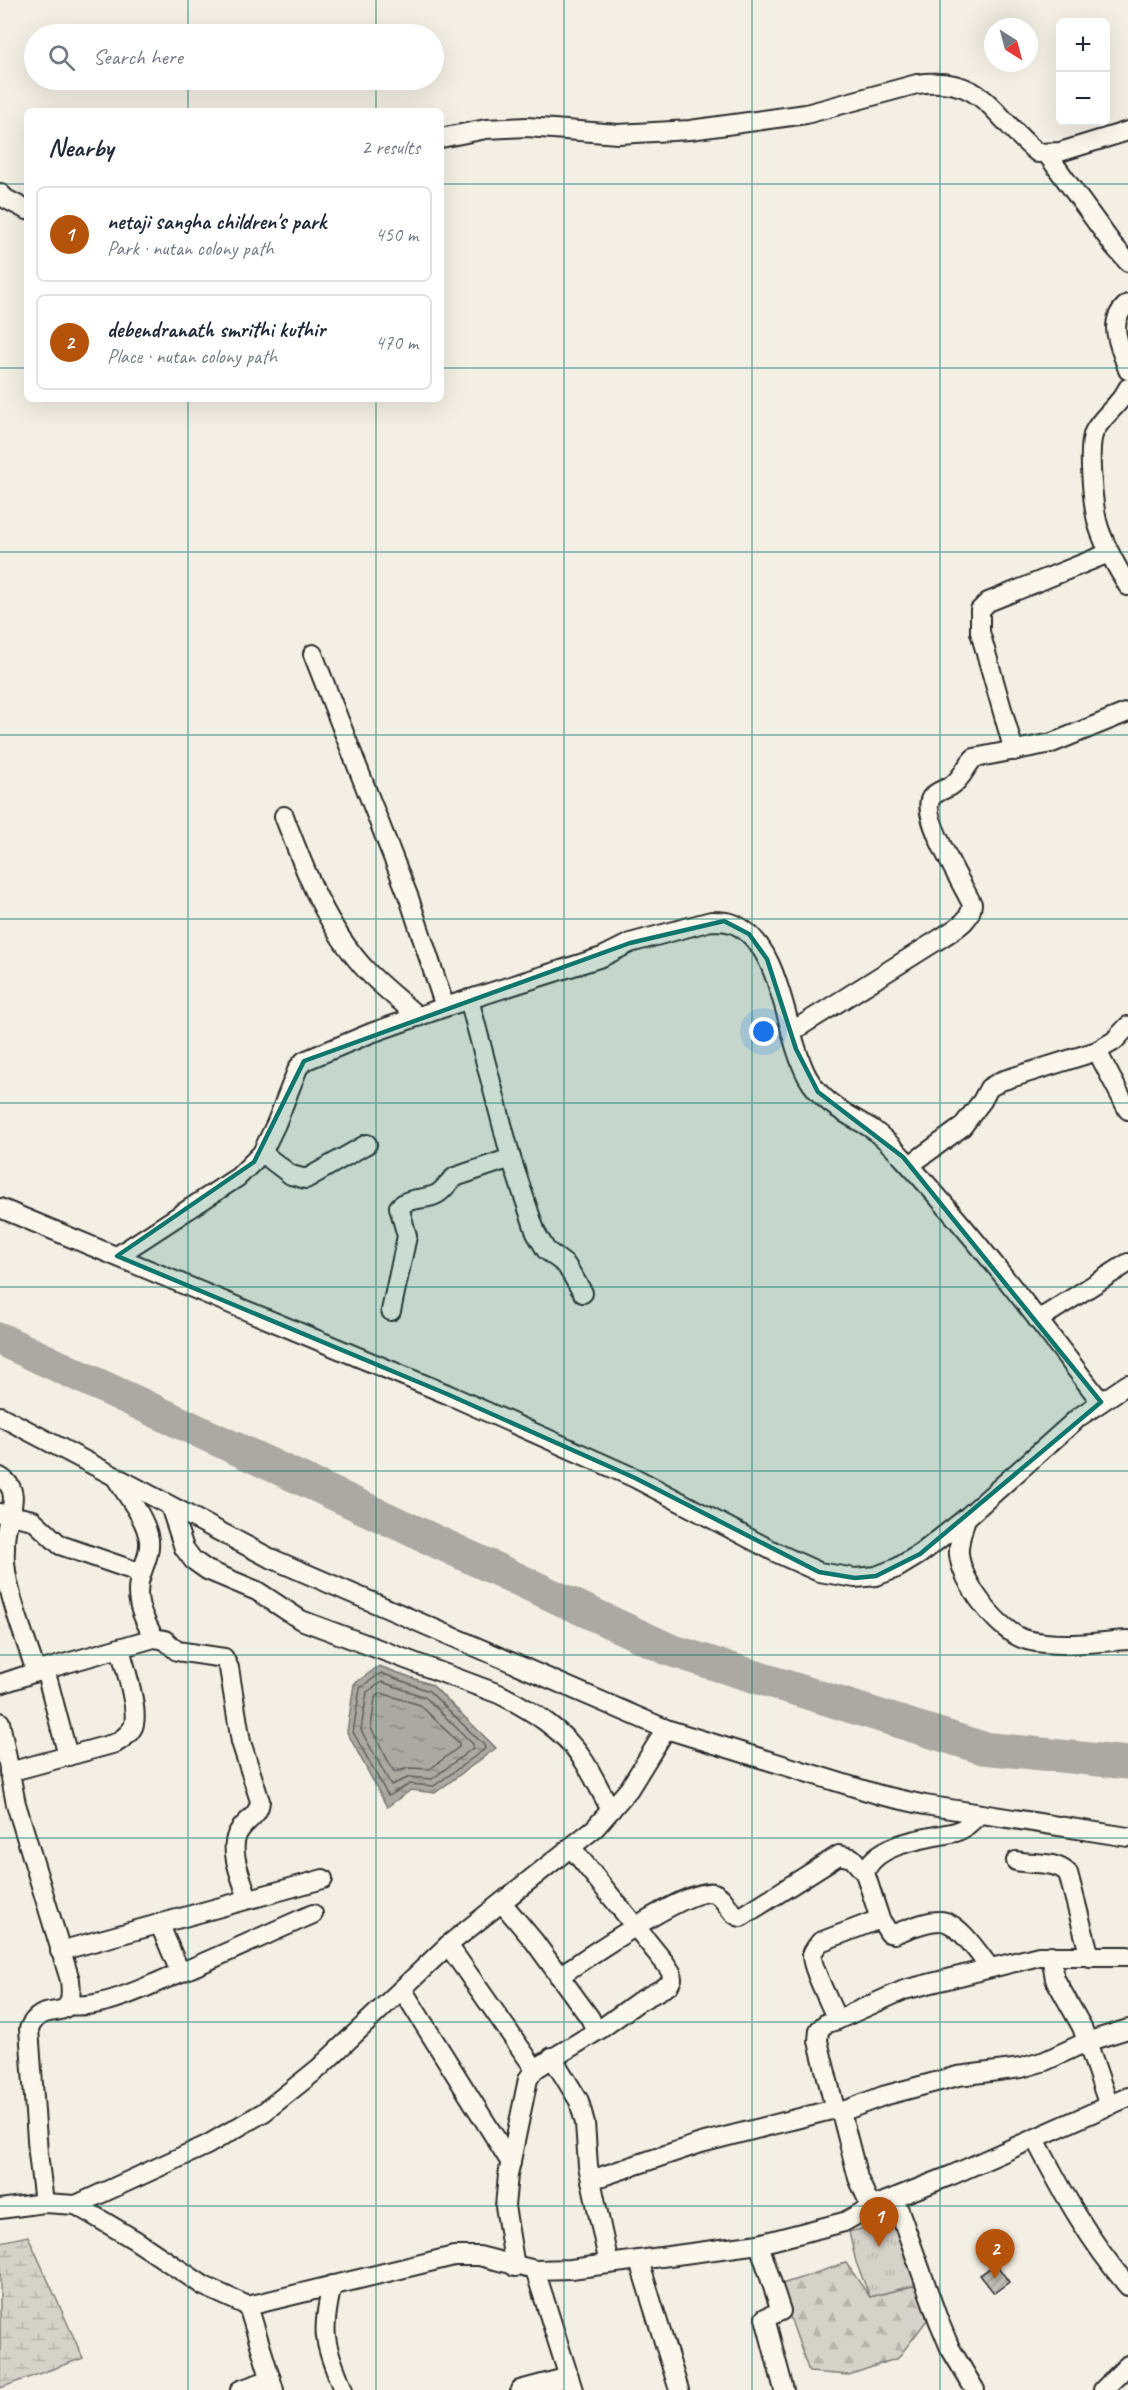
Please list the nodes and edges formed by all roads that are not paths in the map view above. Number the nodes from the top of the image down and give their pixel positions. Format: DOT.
graph roads {
  1 [pos="1128,131"];
  2 [pos="444,137"];
  3 [pos="1047,154"];
  4 [pos="0,193"];
  5 [pos="24,208"];
  6 [pos="1128,262"];
  7 [pos="1128,304"];
  8 [pos="1128,370"];
  9 [pos="1128,388"];
  10 [pos="1109,552"];
  11 [pos="1128,586"];
  12 [pos="313,654"];
  13 [pos="1128,712"];
  14 [pos="1014,751"];
  15 [pos="284,816"];
  16 [pos="469,999"];
  17 [pos="446,1007"];
  18 [pos="418,1017"];
  19 [pos="1128,1026"];
  20 [pos="791,1032"];
  21 [pos="1097,1051"];
  22 [pos="1128,1110"];
  23 [pos="367,1144"];
  24 [pos="262,1153"];
  25 [pos="511,1158"];
  26 [pos="910,1165"];
  27 [pos="0,1208"];
  28 [pos="117,1257"];
  29 [pos="1128,1263"];
  30 [pos="583,1293"];
  31 [pos="391,1311"];
  32 [pos="1038,1320"];
  33 [pos="1128,1384"];
  34 [pos="1101,1402"];
  35 [pos="0,1416"];
  36 [pos="0,1477"];
  37 [pos="115,1477"];
  38 [pos="170,1506"];
  39 [pos="5,1514"];
  40 [pos="966,1518"];
  41 [pos="141,1574"];
  42 [pos="154,1638"];
  43 [pos="1128,1640"];
  44 [pos="120,1648"];
  45 [pos="41,1671"];
  46 [pos="0,1684"];
  47 [pos="0,1722"];
  48 [pos="666,1729"];
  49 [pos="68,1756"];
  50 [pos="9,1772"];
  51 [pos="611,1810"];
  52 [pos="980,1814"];
  53 [pos="1128,1837"];
  54 [pos="571,1847"];
  55 [pos="1016,1861"];
  56 [pos="866,1873"];
  57 [pos="322,1879"];
  58 [pos="248,1899"];
  59 [pos="503,1904"];
  60 [pos="313,1914"];
  61 [pos="880,1919"];
  62 [pos="159,1923"];
  63 [pos="634,1927"];
  64 [pos="448,1945"];
  65 [pos="60,1951"];
  66 [pos="1051,1955"];
  67 [pos="1128,1956"];
  68 [pos="1090,1957"];
  69 [pos="990,1968"];
  70 [pos="180,1972"];
  71 [pos="559,1976"];
  72 [pos="402,1989"];
  73 [pos="69,2005"];
  74 [pos="837,2020"];
  75 [pos="1128,2029"];
  76 [pos="596,2031"];
  77 [pos="1086,2042"];
  78 [pos="552,2057"];
  79 [pos="535,2069"];
  80 [pos="1128,2097"];
  81 [pos="1109,2106"];
  82 [pos="838,2110"];
  83 [pos="1035,2139"];
  84 [pos="511,2163"];
  85 [pos="591,2180"];
  86 [pos="44,2203"];
  87 [pos="896,2204"];
  88 [pos="76,2205"];
  89 [pos="871,2207"];
  90 [pos="0,2209"];
  91 [pos="759,2244"];
  92 [pos="639,2261"];
  93 [pos="609,2264"];
  94 [pos="515,2266"];
  95 [pos="535,2270"];
  96 [pos="332,2285"];
  97 [pos="1128,2286"];
  98 [pos="248,2306"];
  99 [pos="1128,2365"];
  100 [pos="571,2384"];
  101 [pos="272,2385"];
  102 [pos="240,2390"];
  103 [pos="343,2390"];
  104 [pos="520,2390"];
  105 [pos="679,2390"];
  106 [pos="784,2390"];
  107 [pos="975,2390"];
  108 [pos="1103,2390"];
  1 -- 3 [label="street"];
  2 -- 3 [label="street"];
  3 -- 6 [label="street"];
  4 -- 5 [label="street"];
  7 -- 8 [label="street"];
  9 -- 10 [label="street"];
  10 -- 11 [label="street"];
  10 -- 14 [label="street"];
  12 -- 17 [label="street"];
  13 -- 14 [label="street"];
  14 -- 20 [label="street"];
  15 -- 18 [label="street"];
  16 -- 17 [label="street"];
  16 -- 20 [label="street"];
  16 -- 25 [label="street"];
  17 -- 18 [label="street"];
  18 -- 24 [label="street"];
  19 -- 21 [label="street"];
  20 -- 26 [label="street"];
  21 -- 22 [label="street"];
  21 -- 26 [label="street"];
  23 -- 24 [label="street"];
  24 -- 28 [label="street"];
  25 -- 30 [label="street"];
  25 -- 31 [label="street"];
  26 -- 32 [label="street"];
  27 -- 28 [label="street"];
  28 -- 40 [label="street"];
  29 -- 32 [label="street"];
  32 -- 34 [label="street"];
  33 -- 34 [label="street"];
  34 -- 40 [label="street"];
  35 -- 37 [label="street"];
  36 -- 39 [label="street"];
  37 -- 38 [label="street"];
  37 -- 41 [label="street"];
  38 -- 48 [label="street"];
  38 -- 51 [label="street"];
  39 -- 41 [label="street"];
  39 -- 45 [label="street"];
  40 -- 43 [label="street"];
  41 -- 42 [label="street"];
  42 -- 44 [label="street"];
  42 -- 58 [label="street"];
  44 -- 45 [label="street"];
  44 -- 49 [label="street"];
  45 -- 46 [label="street"];
  45 -- 49 [label="street"];
  47 -- 50 [label="street"];
  48 -- 51 [label="street"];
  48 -- 52 [label="street"];
  49 -- 50 [label="street"];
  50 -- 65 [label="street"];
  51 -- 54 [label="street"];
  52 -- 53 [label="street"];
  52 -- 56 [label="street"];
  54 -- 59 [label="street"];
  54 -- 63 [label="street"];
  55 -- 68 [label="street"];
  56 -- 61 [label="street"];
  56 -- 63 [label="street"];
  57 -- 58 [label="street"];
  58 -- 62 [label="street"];
  59 -- 64 [label="street"];
  59 -- 71 [label="street"];
  60 -- 70 [label="street"];
  61 -- 69 [label="street"];
  61 -- 74 [label="street"];
  62 -- 65 [label="street"];
  62 -- 70 [label="street"];
  63 -- 71 [label="street"];
  63 -- 76 [label="street"];
  64 -- 72 [label="street"];
  64 -- 79 [label="street"];
  65 -- 73 [label="street"];
  66 -- 68 [label="street"];
  66 -- 69 [label="street"];
  66 -- 77 [label="street"];
  67 -- 68 [label="street"];
  69 -- 74 [label="street"];
  70 -- 73 [label="street"];
  71 -- 76 [label="street"];
  72 -- 84 [label="street"];
  72 -- 88 [label="street"];
  73 -- 86 [label="street"];
  74 -- 82 [label="street"];
  75 -- 77 [label="street"];
  76 -- 78 [label="street"];
  77 -- 81 [label="street"];
  77 -- 82 [label="street"];
  78 -- 79 [label="street"];
  78 -- 85 [label="street"];
  79 -- 84 [label="street"];
  80 -- 81 [label="street"];
  81 -- 83 [label="street"];
  82 -- 85 [label="street"];
  82 -- 89 [label="street"];
  83 -- 87 [label="street"];
  83 -- 97 [label="street"];
  84 -- 94 [label="street"];
  85 -- 93 [label="street"];
  86 -- 88 [label="street"];
  86 -- 90 [label="street"];
  87 -- 89 [label="street"];
  87 -- 107 [label="street"];
  88 -- 98 [label="street"];
  89 -- 91 [label="street"];
  91 -- 92 [label="street"];
  91 -- 106 [label="street"];
  92 -- 93 [label="street"];
  92 -- 105 [label="street"];
  93 -- 95 [label="street"];
  94 -- 95 [label="street"];
  94 -- 96 [label="street"];
  95 -- 100 [label="street"];
  96 -- 98 [label="street"];
  96 -- 103 [label="street"];
  98 -- 101 [label="street"];
  99 -- 108 [label="street"];
  100 -- 104 [label="street"];
  101 -- 102 [label="street"];
}
